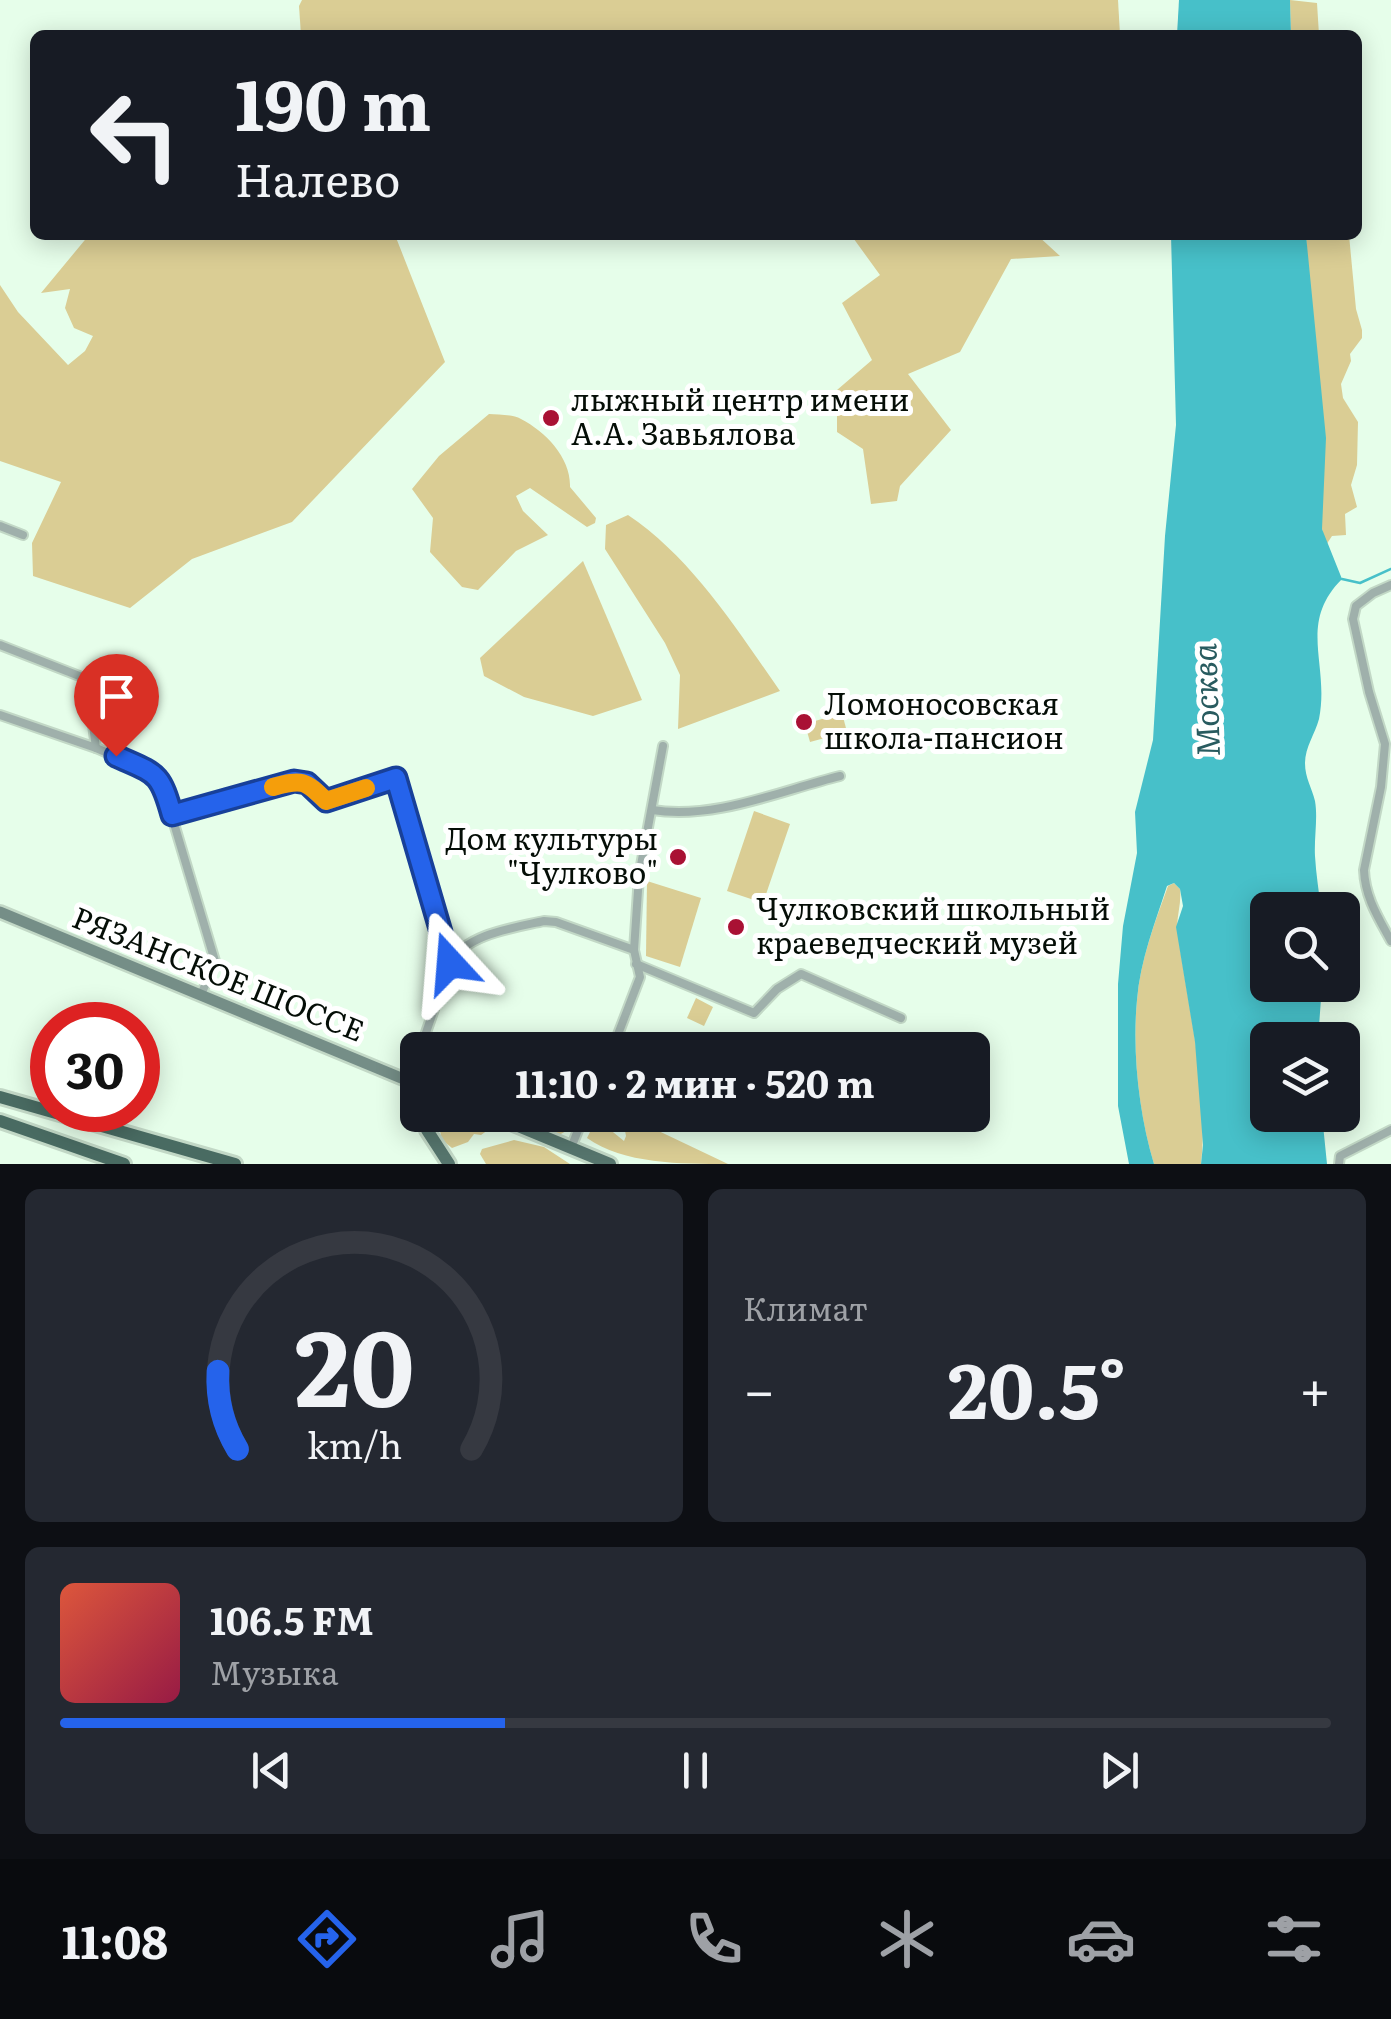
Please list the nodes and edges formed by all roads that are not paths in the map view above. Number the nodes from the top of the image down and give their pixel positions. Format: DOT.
graph roads {
  1 [pos="0,526"];
  2 [pos="23,535"];
  3 [pos="1391,586"];
  4 [pos="0,644"];
  5 [pos="0,715"];
  6 [pos="663,746"];
  7 [pos="96,748"];
  8 [pos="840,776"];
  9 [pos="652,810"];
  10 [pos="172,815"];
  11 [pos="0,912"];
  12 [pos="1391,941"];
  13 [pos="634,950"];
  14 [pos="450,963"];
  15 [pos="636,964"];
  16 [pos="200,995"];
  17 [pos="900,1018"];
  18 [pos="426,1032"];
  19 [pos="620,1032"];
  20 [pos="400,1078"];
  21 [pos="0,1097"];
  22 [pos="0,1121"];
  23 [pos="1391,1130"];
  24 [pos="430,1132"];
  25 [pos="533,1132"];
  26 [pos="577,1132"];
  27 [pos="571,1148"];
  28 [pos="124,1164"];
  29 [pos="235,1164"];
  30 [pos="450,1164"];
  31 [pos="610,1164"];
  32 [pos="1339,1164"];
  1 -- 2 [label="street"];
  3 -- 12 [label="street"];
  4 -- 7 [label="street"];
  5 -- 7 [label="street"];
  6 -- 9 [label="street"];
  7 -- 10 [label="street"];
  8 -- 9 [label="street"];
  9 -- 13 [label="street"];
  10 -- 14 [label="street"];
  10 -- 16 [label="street"];
  11 -- 16 [label="main road, РЯЗАНСКОЕ ШОССЕ"];
  13 -- 14 [label="street"];
  13 -- 15 [label="street"];
  14 -- 18 [label="street"];
  15 -- 17 [label="street"];
  15 -- 19 [label="street"];
  16 -- 20 [label="main road, РЯЗАНСКОЕ ШОССЕ"];
  21 -- 29 [label="highway"];
  22 -- 28 [label="highway"];
  23 -- 32 [label="street"];
  24 -- 30 [label="main road"];
  25 -- 27 [label="main road"];
  26 -- 27 [label="street"];
  27 -- 31 [label="main road"];
}
